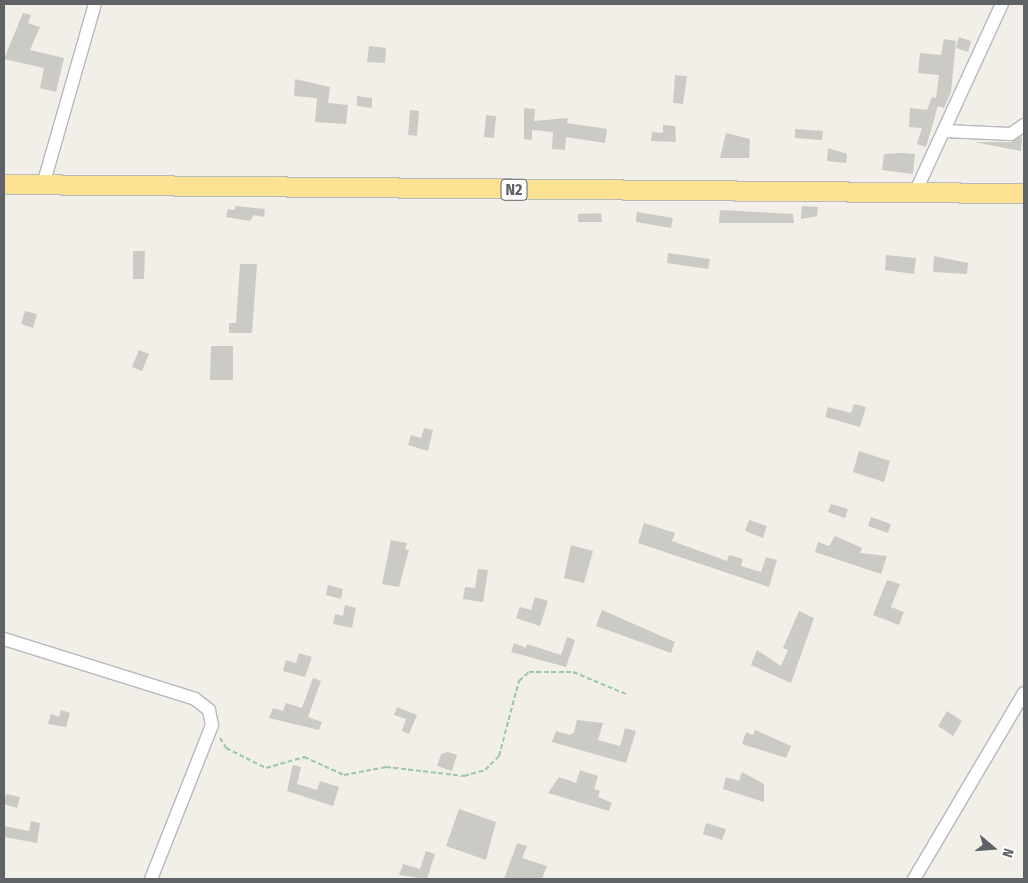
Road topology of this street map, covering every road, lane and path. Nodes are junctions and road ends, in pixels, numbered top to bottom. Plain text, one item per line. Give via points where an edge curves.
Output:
1 (95, 4) edge
2 (1002, 4) edge
3 (1024, 125) edge
4 (945, 131) junction
5 (4, 184) edge
6 (43, 185) junction
7 (1024, 192) edge
8 (914, 195) junction
9 (4, 639) edge
10 (1024, 693) edge
11 (626, 694) dead end
12 (212, 725) junction
13 (151, 879) edge
14 (914, 879) edge

1 - 6 street
2 - 4 street
3 - 4 street via 1011,134
4 - 8 street
5 - 6 highway, N2
6 - 8 highway, N2
7 - 8 highway, N2
9 - 12 street via 195,699 209,710
10 - 14 street
11 - 12 path via 573,672 529,672 519,681 499,756 485,770 464,776 386,767 344,775 304,757 266,768 226,748
12 - 13 street

